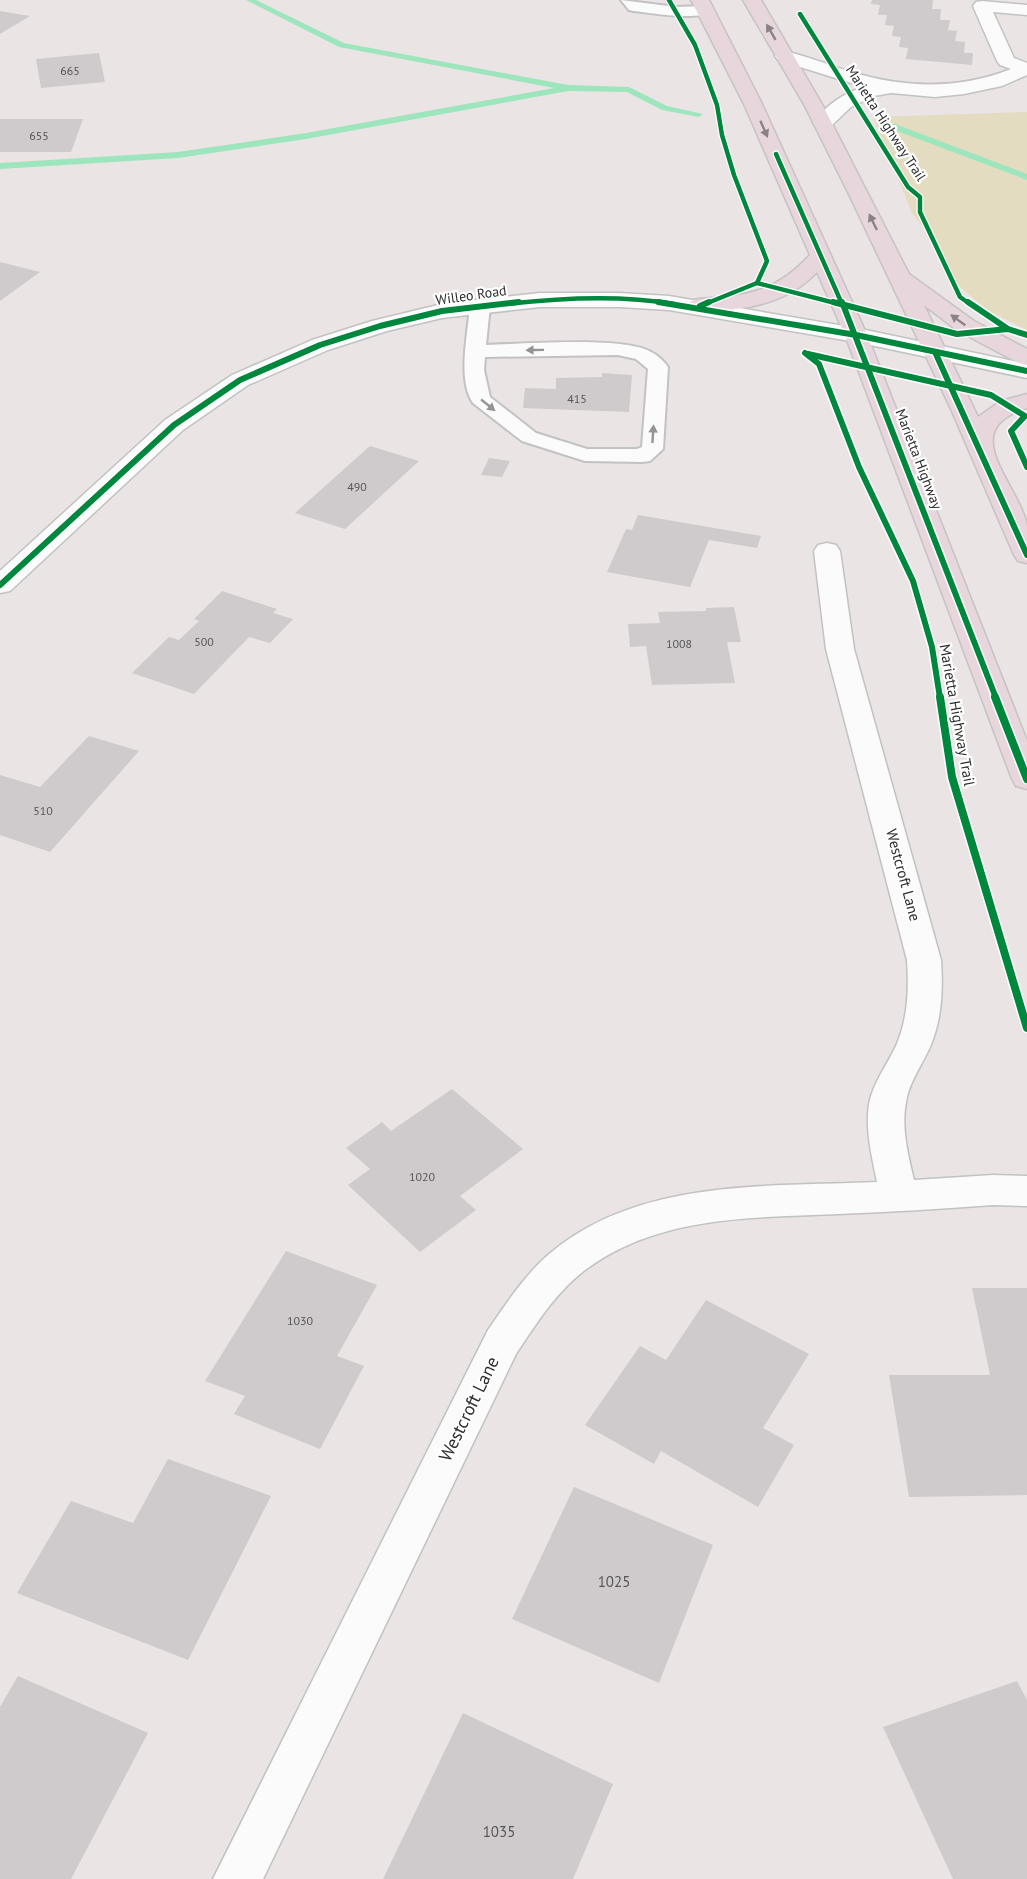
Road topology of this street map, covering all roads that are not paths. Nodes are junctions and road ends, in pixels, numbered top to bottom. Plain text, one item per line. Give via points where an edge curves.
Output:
1 (628, 0) edge
2 (752, 0) edge
3 (702, 5) edge
4 (1027, 10) edge
5 (784, 56) junction
6 (1027, 69) edge
7 (889, 88) junction
8 (823, 123) junction
9 (821, 255) junction
10 (898, 275) junction
11 (480, 306) junction
12 (699, 306) junction
13 (856, 335) junction
14 (475, 351) junction
15 (935, 352) junction
16 (1027, 358) edge
17 (1027, 371) edge
18 (1027, 401) edge
19 (979, 445) junction
20 (826, 551) dead end
21 (1027, 555) edge
22 (0, 585) edge
23 (1027, 779) edge
24 (1016, 1186) edge
25 (899, 1196) junction
26 (237, 1879) edge

1 - 3 lane via 634,7 676,11
5 -> 2 highway
3 -> 9 highway, Marietta Highway via 753,104
4 - 6 street via 982,6 1006,61
5 - 7 street
5 - 8 highway
6 - 7 street via 979,88
7 - 8 street via 866,91 845,101
10 -> 8 highway
9 - 12 highway via 806,274 783,291
9 - 13 highway, Marietta Highway
10 - 15 highway
16 -> 10 highway via 966,326
11 - 12 street, Willeo Road via 570,299
11 - 14 lane
11 - 22 street, Willeo Road via 380,326 320,345 240,380 174,425
12 - 13 street, Willeo Road
13 - 15 street, Willeo Road
13 - 23 highway, Marietta Highway
14 -> 14 lane via 480,399 529,437 585,455 642,456 652,449 658,367 643,355 618,349
15 - 17 street, Willeo Road
15 - 19 highway
18 - 19 highway via 992,416 980,431
19 - 21 highway
20 - 25 street, Westcroft Lane via 840,649 924,960 924,1018 887,1103 885,1129
24 - 25 street, Westcroft Lane
25 - 26 street, Westcroft Lane via 716,1204 667,1213 612,1235 570,1259 534,1295 502,1342

